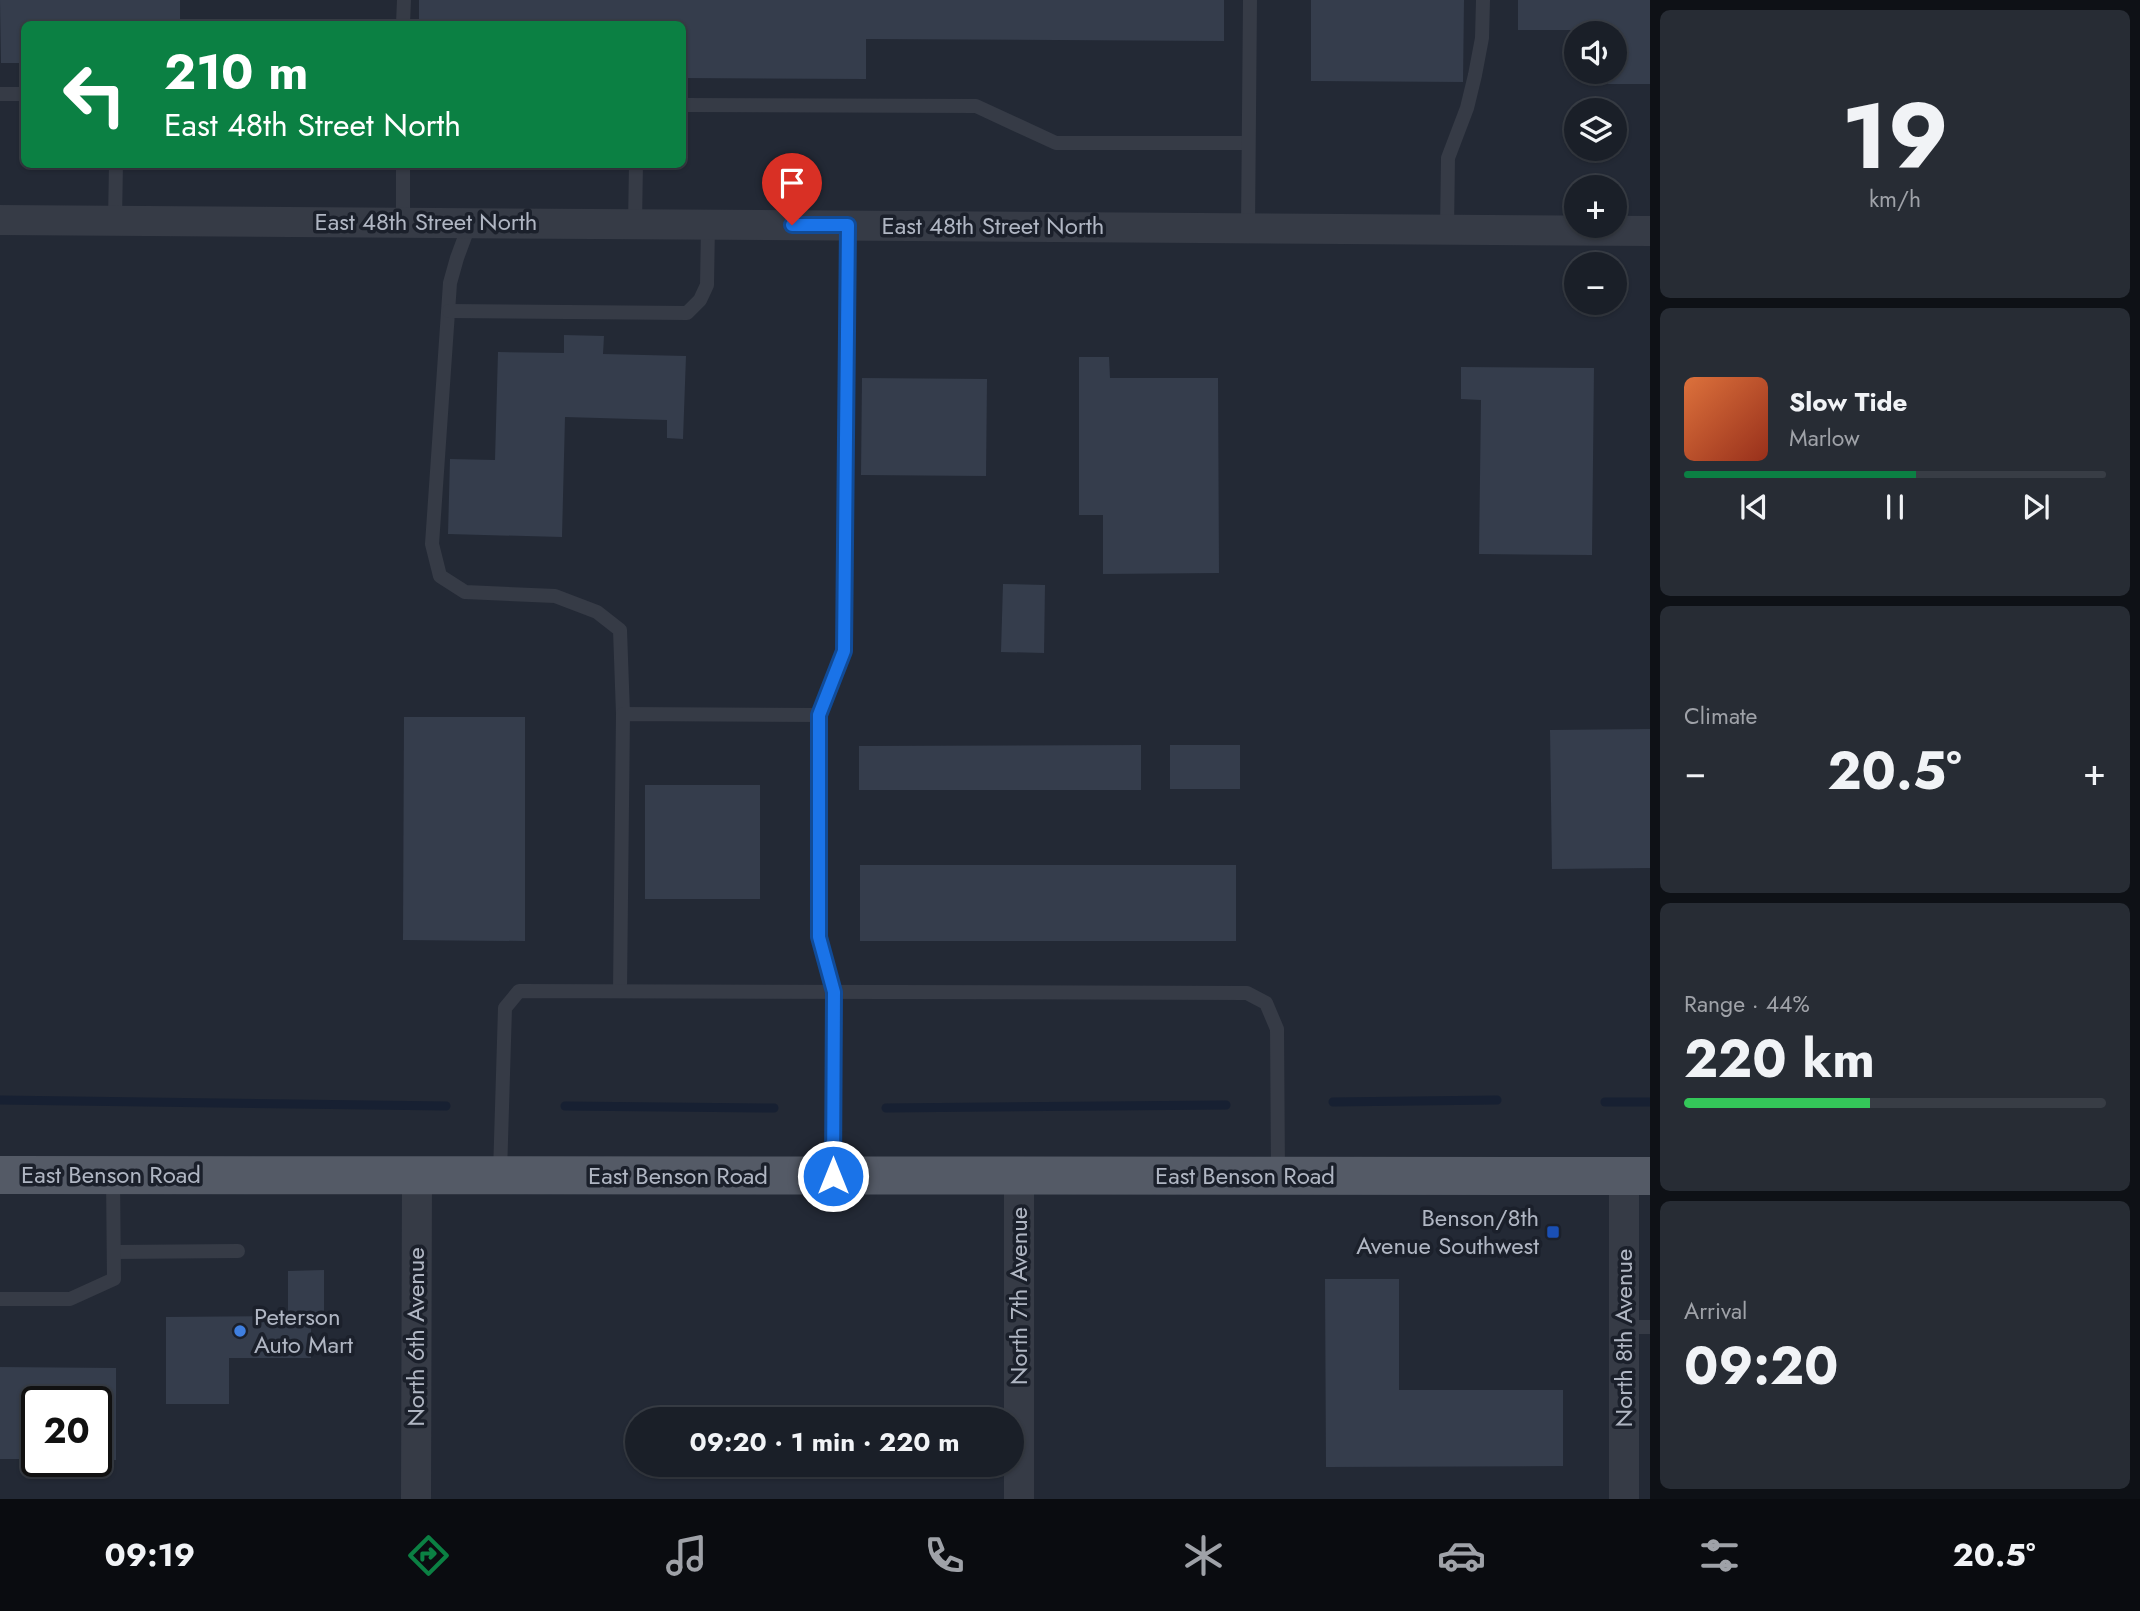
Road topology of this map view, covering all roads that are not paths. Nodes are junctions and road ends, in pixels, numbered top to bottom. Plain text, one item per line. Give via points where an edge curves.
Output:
1 (404, 0) edge
2 (1250, 0) edge
3 (1483, 0) edge
4 (403, 21) edge
5 (0, 94) edge
6 (21, 94) edge
7 (686, 104) edge
8 (1248, 144) junction
9 (116, 168) edge
10 (403, 168) edge
11 (636, 168) edge
12 (0, 220) edge
13 (115, 220) junction
14 (403, 222) junction
15 (470, 223) junction
16 (635, 224) junction
17 (708, 225) junction
18 (848, 225) junction
19 (1248, 228) junction
20 (1447, 230) junction
21 (1650, 231) edge
22 (449, 311) junction
23 (623, 714) junction
24 (819, 715) junction
25 (620, 991) junction
26 (834, 992) junction
27 (0, 1175) edge
28 (113, 1175) junction
29 (416, 1176) junction
30 (500, 1176) junction
31 (833, 1176) junction
32 (1019, 1176) junction
33 (1278, 1176) junction
34 (1637, 1176) edge
35 (238, 1251) dead end
36 (114, 1252) junction
37 (0, 1299) edge
38 (1637, 1327) edge
39 (416, 1499) edge
40 (1019, 1499) edge
41 (1624, 1499) edge

1 - 4 lane
2 - 8 lane
3 - 20 lane via 1475,75 1448,158
5 - 6 lane
7 - 8 lane via 976,106 1056,144
8 - 19 lane
9 - 13 lane
10 - 14 lane
11 - 16 lane
12 - 13 street, East 48th Street North
13 - 14 street, East 48th Street North
14 - 15 street, East 48th Street North
15 - 16 street, East 48th Street North
15 - 22 lane via 450,284
16 - 17 street, East 48th Street North
17 - 18 street, East 48th Street North
17 - 22 lane via 707,285 687,313
18 - 19 street, East 48th Street North
18 - 24 lane via 844,651
19 - 20 street, East 48th Street North
20 - 21 street, East 48th Street North
22 - 23 lane via 432,544 440,576 465,592 555,596 597,612 620,630
23 - 24 lane
23 - 25 lane
24 - 26 lane via 819,937
25 - 26 lane
25 - 30 lane via 519,991 505,1008
26 - 31 lane
26 - 33 lane via 1247,993 1266,1003 1277,1029
27 - 28 main road, East Benson Road
28 - 29 main road, East Benson Road
28 - 36 lane
29 - 30 main road, East Benson Road
29 - 39 street, North 6th Avenue
30 - 31 main road, East Benson Road
31 - 32 main road, East Benson Road
32 - 33 main road, East Benson Road
32 - 40 street, North 7th Avenue
33 - 34 main road, East Benson Road
34 - 38 street, North 8th Avenue
35 - 36 lane
36 - 37 lane via 114,1279 71,1299
38 - 41 street, North 8th Avenue

